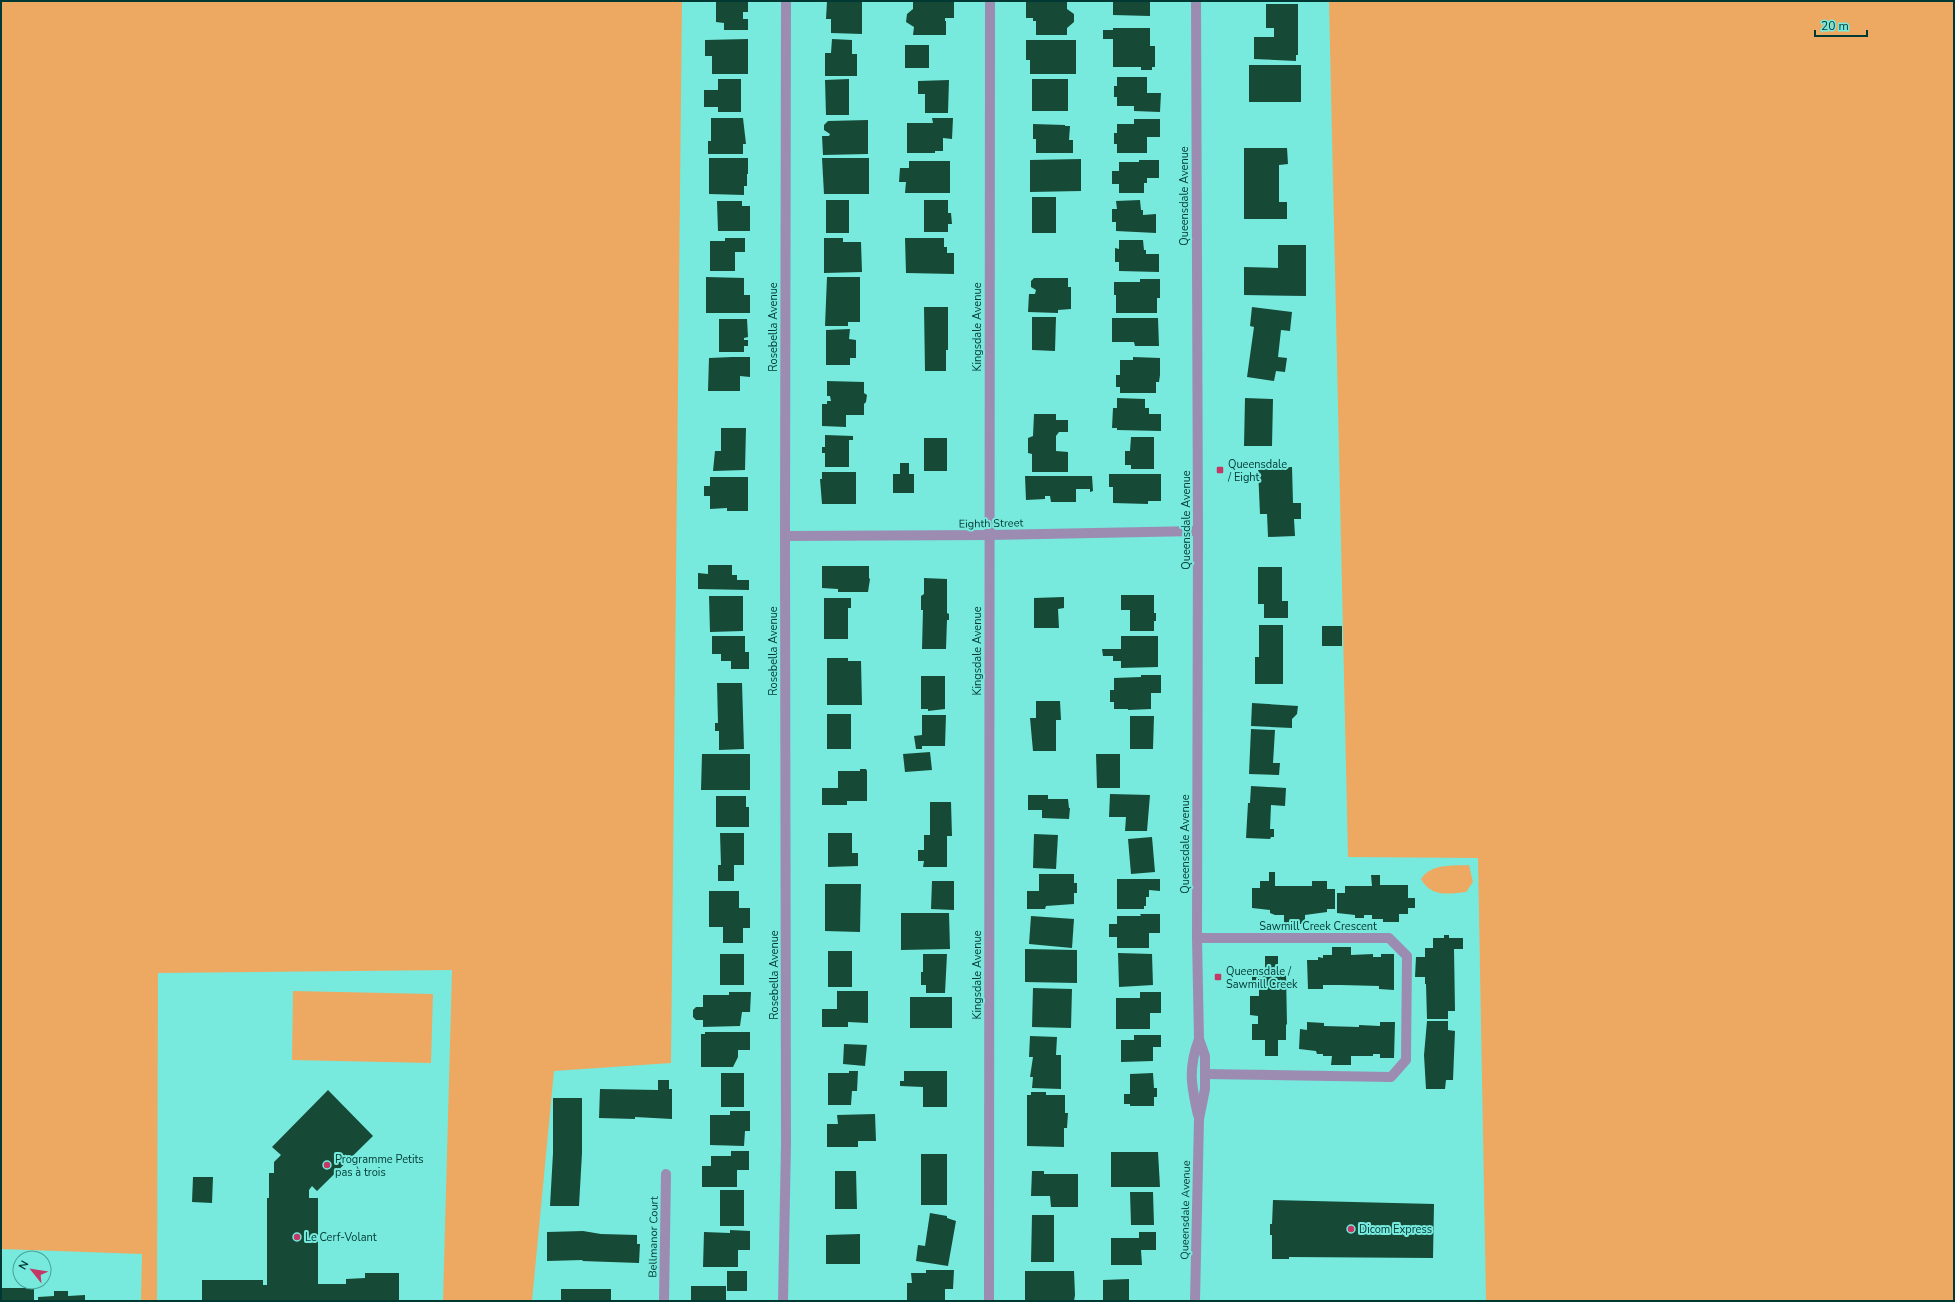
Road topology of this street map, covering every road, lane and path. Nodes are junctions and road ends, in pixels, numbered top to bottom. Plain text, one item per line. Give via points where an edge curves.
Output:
1 (786, 1) edge
2 (990, 1) edge
3 (1196, 1) edge
4 (1198, 531) junction
5 (989, 535) junction
6 (785, 536) junction
7 (1197, 938) junction
8 (1199, 1039) junction
9 (1205, 1074) junction
10 (1199, 1119) junction
11 (666, 1174) dead end
12 (664, 1301) edge
13 (783, 1301) edge
14 (989, 1301) edge
15 (1196, 1301) edge

1 - 6 street, Rosebella Avenue
2 - 5 street, Kingsdale Avenue
3 - 4 street, Queensdale Avenue
4 - 5 street, Eighth Street
4 - 7 street, Queensdale Avenue
5 - 6 street, Eighth Street
5 - 14 street, Kingsdale Avenue
6 - 13 street, Rosebella Avenue via 786,1144
7 - 8 street, Queensdale Avenue
7 - 9 street, Sawmill Creek Crescent via 1389,938 1408,956 1406,1060 1391,1077
8 - 9 street, Queensdale Avenue via 1205,1056
8 - 10 street, Queensdale Avenue via 1192,1056 1192,1088
9 - 10 street, Queensdale Avenue
10 - 15 street, Queensdale Avenue
11 - 12 street, Bellmanor Court

